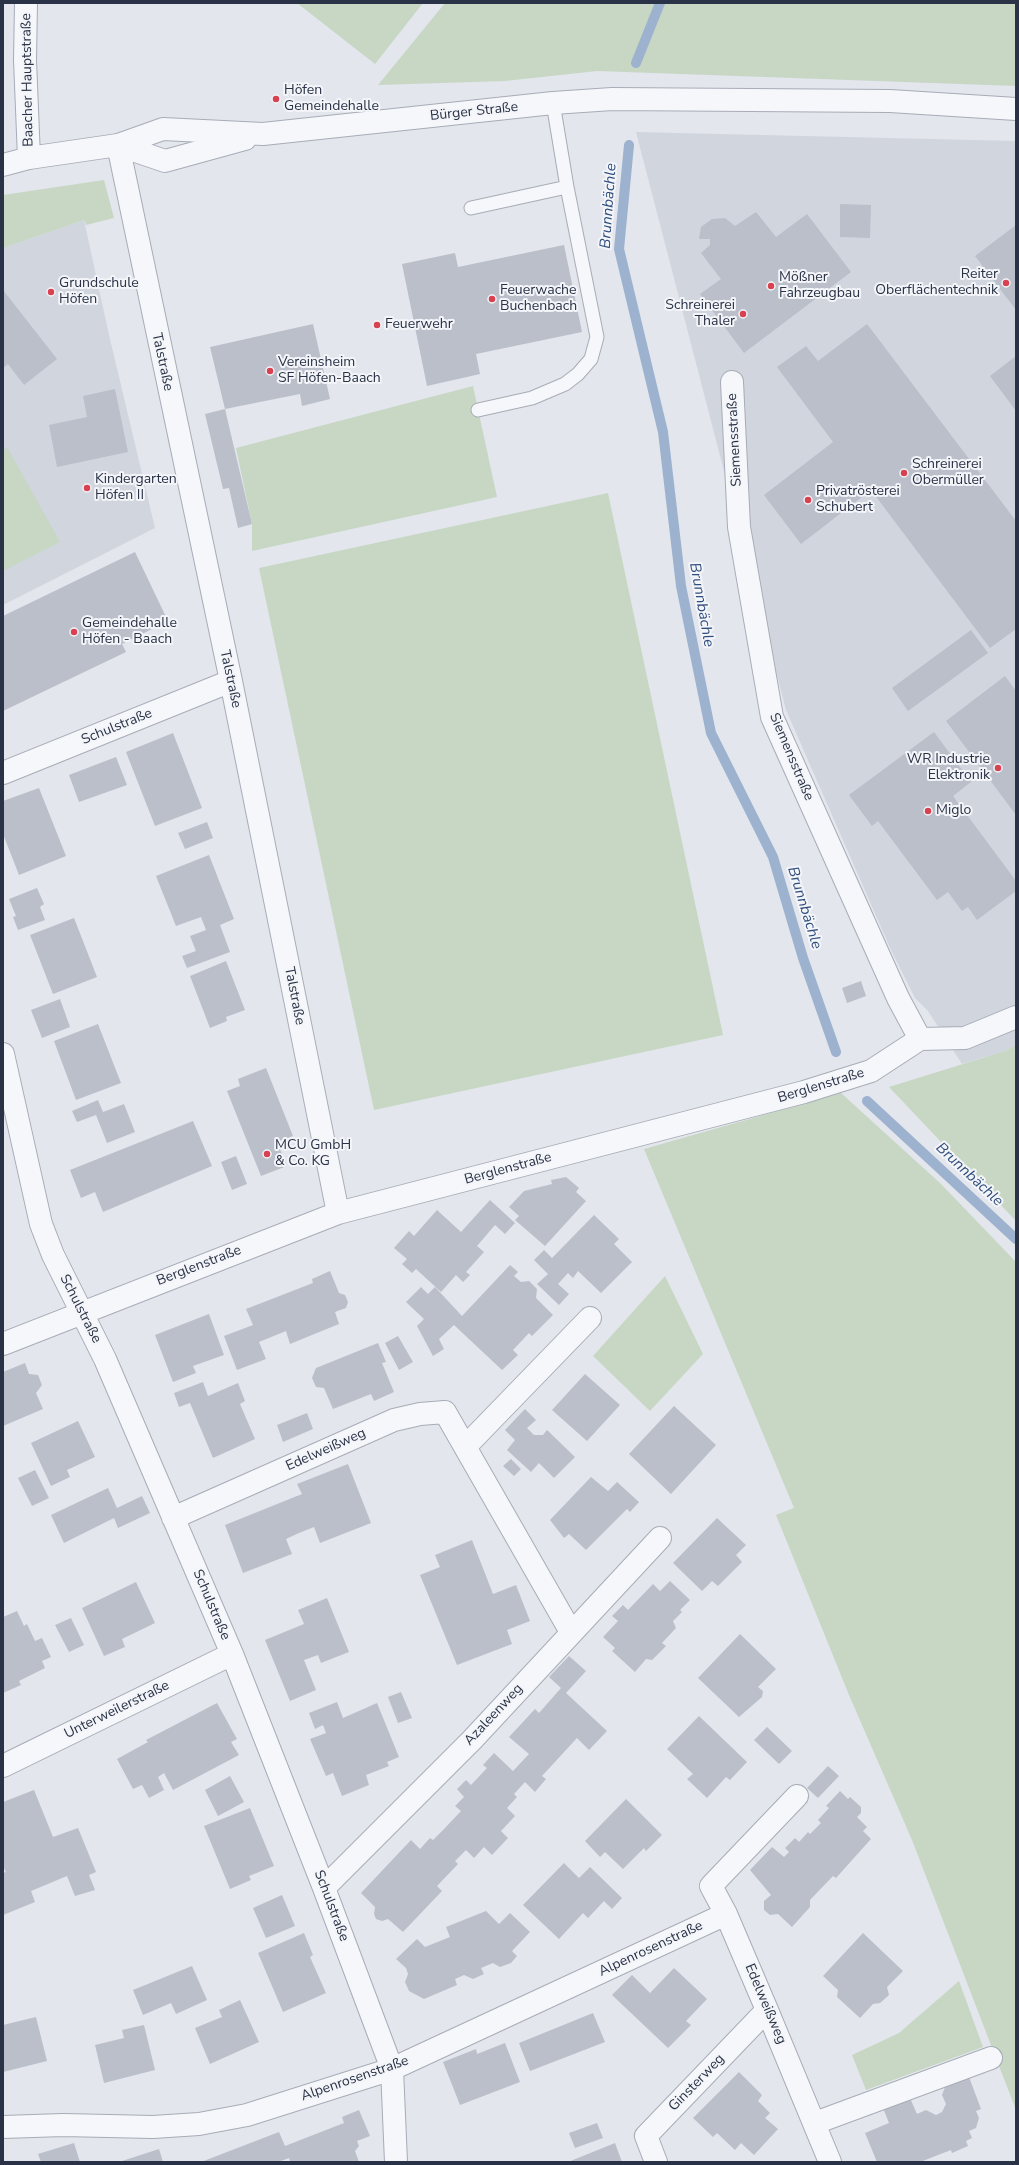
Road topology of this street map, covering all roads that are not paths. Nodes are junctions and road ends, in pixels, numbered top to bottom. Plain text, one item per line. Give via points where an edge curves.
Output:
1 (26, 3) edge
2 (553, 103) junction
3 (1016, 109) edge
4 (263, 134) junction
5 (118, 145) junction
6 (29, 158) junction
7 (3, 165) edge
8 (567, 186) junction
9 (471, 208) dead end
10 (732, 382) dead end
11 (478, 410) dead end
12 (231, 681) junction
13 (3, 773) edge
14 (1016, 1017) edge
15 (920, 1039) junction
16 (3, 1054) edge
17 (338, 1213) junction
18 (80, 1312) junction
19 (590, 1318) dead end
20 (3, 1344) edge
21 (465, 1447) junction
22 (173, 1518) junction
23 (660, 1538) dead end
24 (571, 1632) junction
25 (232, 1654) junction
26 (3, 1766) edge
27 (797, 1796) dead end
28 (324, 1888) junction
29 (726, 1914) junction
30 (768, 2010) junction
31 (991, 2058) dead end
32 (392, 2069) junction
33 (815, 2123) junction
34 (3, 2126) edge
35 (396, 2162) edge
36 (656, 2162) edge
37 (830, 2162) edge

1 - 6 street, Baacher Hauptstraße via 25,60
2 - 3 street, Bürger Straße via 686,98 890,101
2 - 4 street, Bürger Straße
2 - 8 lane
4 - 5 street, Bürger Straße via 163,129
4 - 5 street, Bürger Straße via 165,161
5 - 6 street, Bürger Straße
5 - 12 street, Talstraße
6 - 7 street, Bürger Straße
8 - 9 lane
8 - 11 lane via 597,337 591,359 565,384 532,398
10 - 15 street, Siemensstraße via 739,527 772,717 898,998
12 - 13 street, Schulstraße
12 - 17 street, Talstraße
14 - 15 street via 965,1038
15 - 17 street, Berglenstraße via 871,1071 804,1092
16 - 18 street, Schulstraße via 41,1224
17 - 18 street, Berglenstraße
18 - 20 street, Berglenstraße
18 - 22 street, Schulstraße via 105,1359
19 - 21 street
21 - 22 street, Edelweißweg via 445,1412 400,1418
21 - 24 street, Edelweißweg
22 - 25 street, Schulstraße
23 - 24 street, Azaleenweg
24 - 28 street, Azaleenweg via 472,1740
25 - 26 street, Unterweilerstraße
25 - 28 street, Schulstraße
27 - 29 street, Edelweißweg via 711,1886
28 - 32 street, Schulstraße
29 - 30 street, Edelweißweg
29 - 32 street, Alpenrosenstraße
30 - 33 street, Edelweißweg
30 - 36 street, Ginsterweg via 646,2136
31 - 33 street
32 - 34 street, Alpenrosenstraße via 247,2115 199,2124 153,2127
32 - 35 street, Schulstraße
33 - 37 street, Edelweißweg

